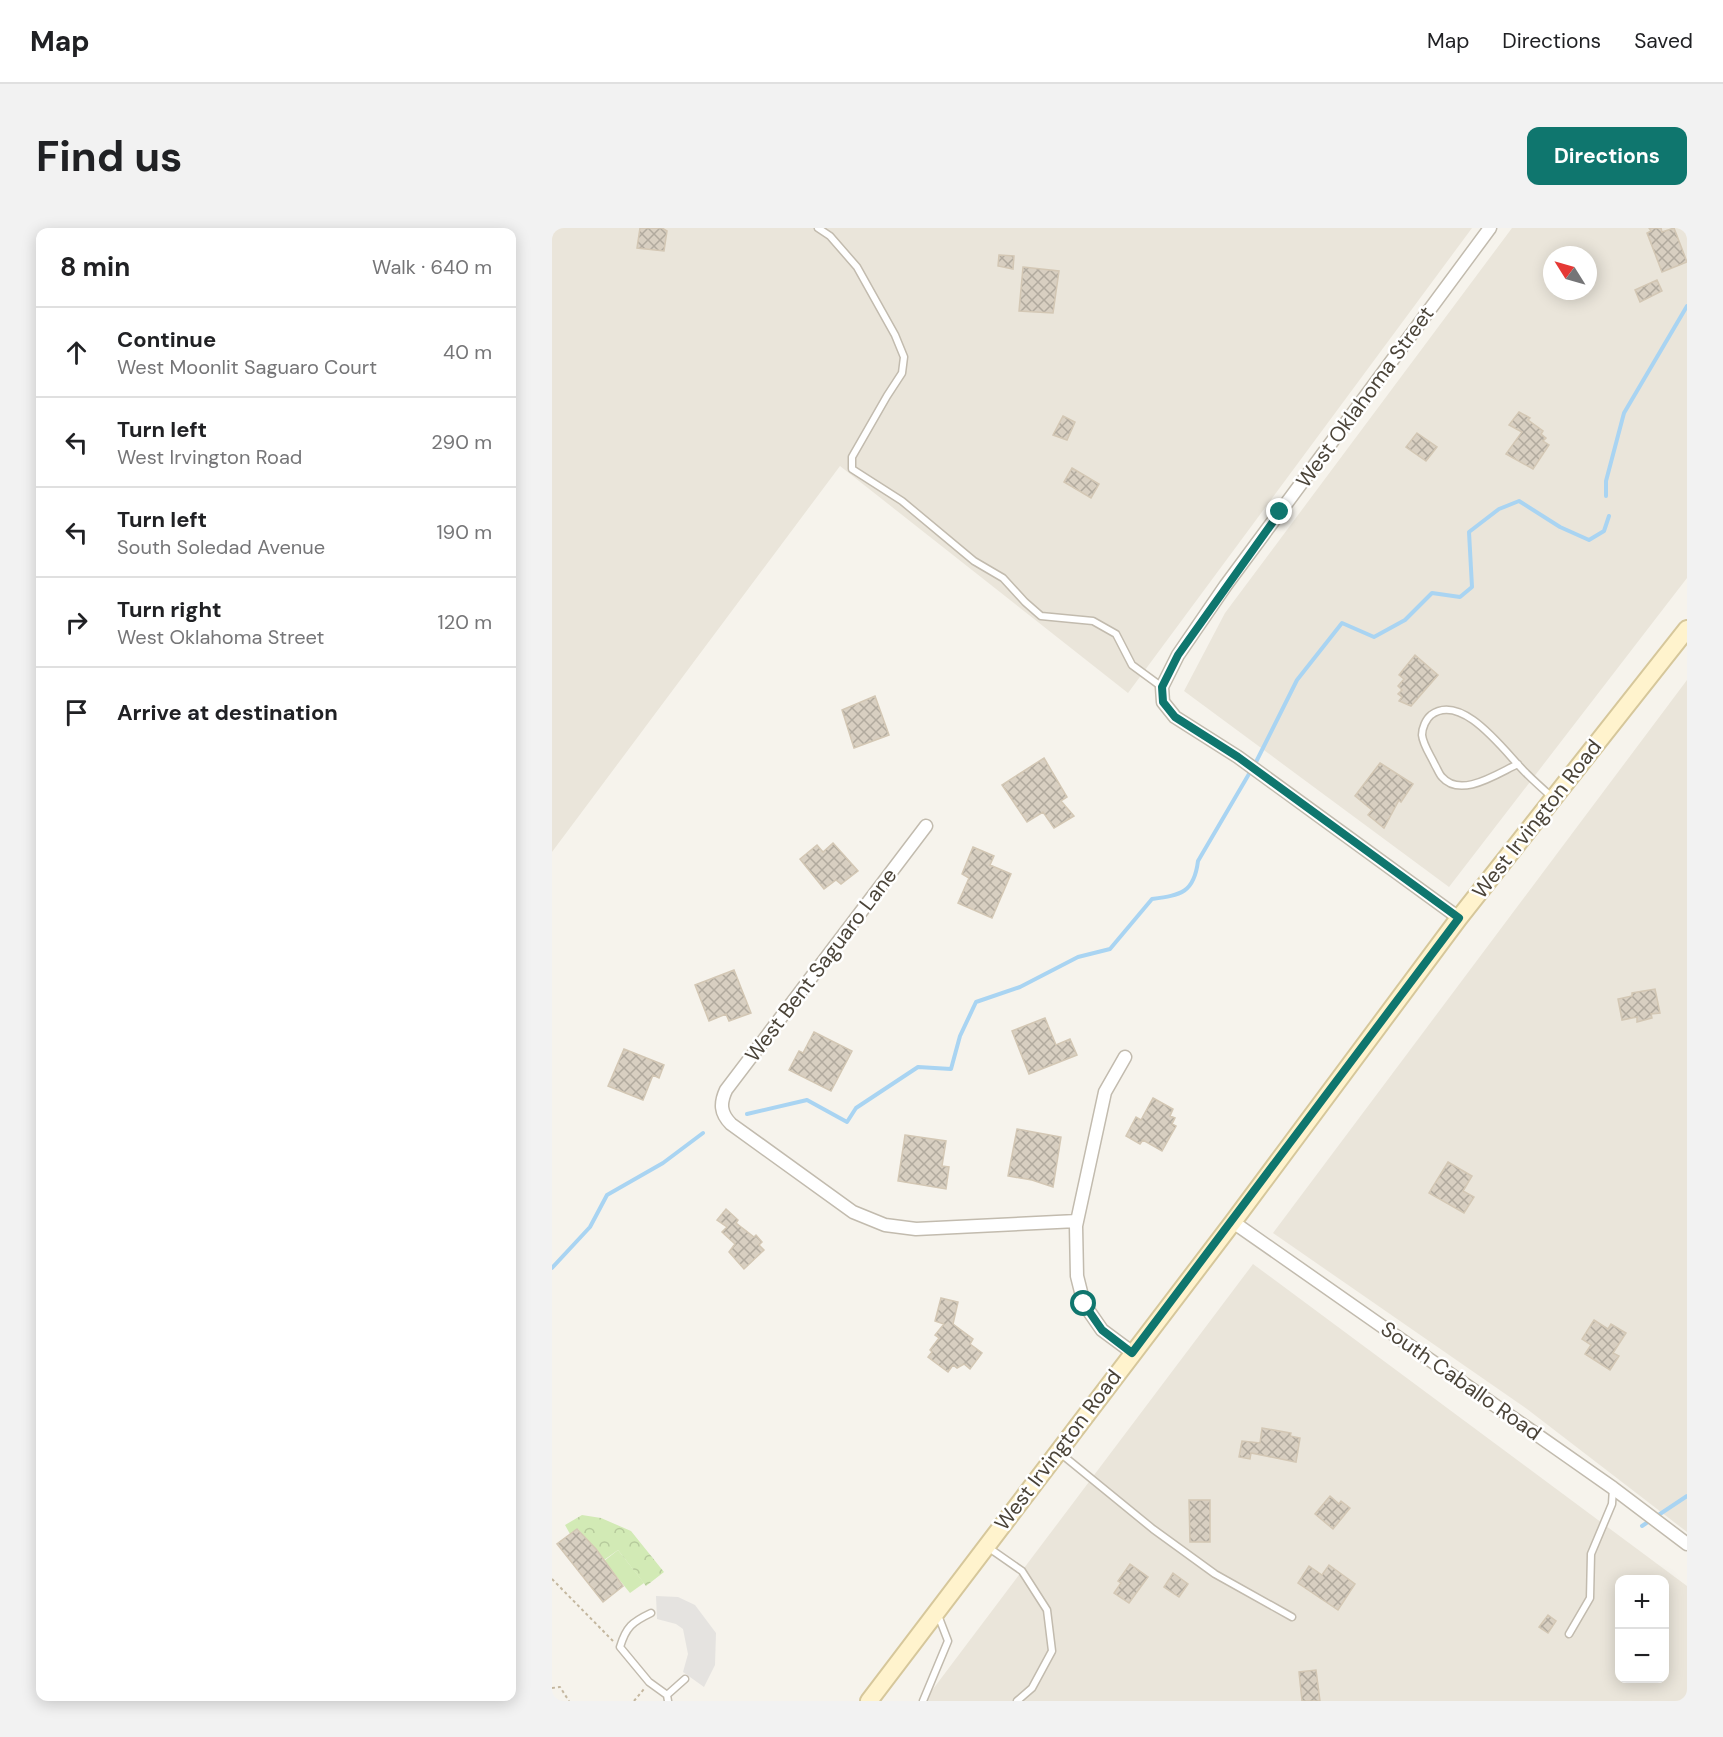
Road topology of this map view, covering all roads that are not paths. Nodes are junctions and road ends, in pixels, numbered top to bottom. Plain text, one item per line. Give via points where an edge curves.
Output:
1 (818, 228) edge
2 (1490, 228) edge
3 (1687, 629) edge
4 (1162, 687) junction
5 (1518, 764) junction
6 (1554, 798) junction
7 (926, 826) dead end
8 (1459, 918) junction
9 (1125, 1058) dead end
10 (1077, 1221) junction
11 (1233, 1222) junction
12 (1132, 1353) junction
13 (1057, 1451) junction
14 (1613, 1488) junction
15 (1687, 1544) edge
16 (986, 1546) junction
17 (937, 1611) junction
18 (651, 1613) dead end
19 (1292, 1617) dead end
20 (1569, 1634) dead end
21 (685, 1679) dead end
22 (668, 1698) edge
23 (869, 1701) edge
24 (923, 1701) edge
25 (1017, 1701) edge

1 - 4 lane via 857,267 904,357 902,373 852,457 852,469 902,501 974,561 1003,578 1041,616 1093,621 1116,634 1132,665
2 - 4 street, West Oklahoma Street via 1226,585 1178,655
3 - 6 main road, West Irvington Road
4 - 8 street via 1163,702 1175,717 1238,757
5 - 5 lane via 1487,730 1460,713 1437,711 1424,725 1425,744 1442,777 1450,783 1470,785
5 - 6 lane
6 - 8 main road, West Irvington Road
7 - 10 street, West Bent Saguaro Lane via 726,1090 721,1106 725,1119 853,1212 885,1225 916,1229
8 - 11 main road, West Irvington Road
9 - 10 street via 1105,1092
10 - 12 street via 1077,1276 1084,1304 1102,1330
11 - 12 main road, West Irvington Road
11 - 14 street, South Caballo Road
12 - 13 main road, West Irvington Road
13 - 16 main road, West Irvington Road
13 - 19 lane via 1215,1574
14 - 15 street, South Caballo Road
14 - 20 lane via 1612,1504 1592,1554 1590,1598
16 - 17 main road, West Irvington Road
16 - 25 lane via 1022,1571 1047,1610 1052,1651 1032,1688
17 - 23 main road, West Irvington Road
17 - 24 lane via 948,1641
18 - 22 lane via 635,1620 624,1633 620,1647
21 - 22 lane

